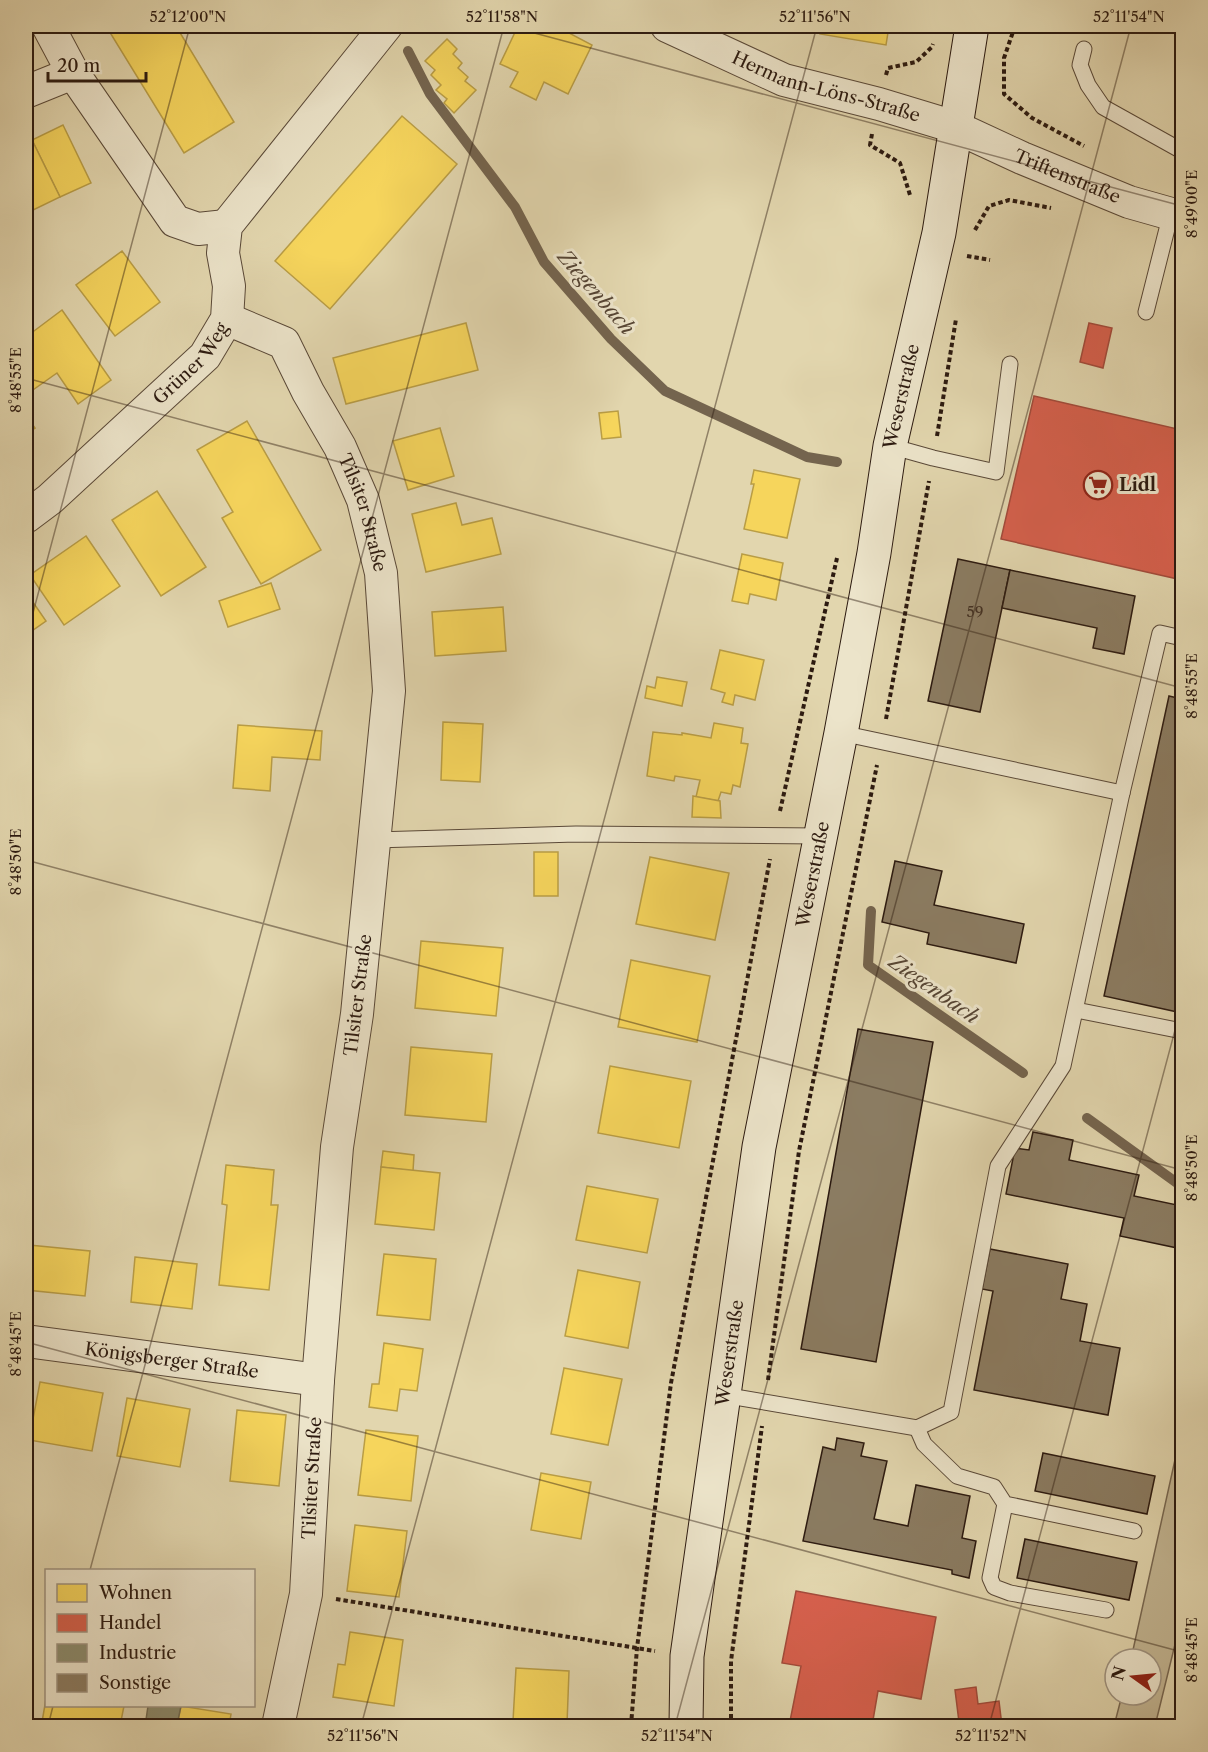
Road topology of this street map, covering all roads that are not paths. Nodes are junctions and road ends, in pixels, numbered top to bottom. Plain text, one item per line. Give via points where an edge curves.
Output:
1 (48, 26) edge
2 (386, 26) edge
3 (667, 26) edge
4 (972, 26) edge
5 (1084, 49) dead end
6 (73, 73) junction
7 (26, 92) edge
8 (955, 127) junction
9 (1182, 151) edge
10 (1177, 215) edge
11 (226, 226) junction
12 (1146, 312) dead end
13 (226, 318) junction
14 (1011, 364) dead end
15 (890, 446) junction
16 (26, 517) edge
17 (1182, 638) edge
18 (840, 733) junction
19 (1122, 793) junction
20 (820, 836) junction
21 (375, 840) junction
22 (1076, 1010) junction
23 (1182, 1031) edge
24 (26, 1341) edge
25 (318, 1380) junction
26 (723, 1395) junction
27 (917, 1428) junction
28 (1005, 1504) junction
29 (1134, 1531) dead end
30 (1106, 1610) dead end
31 (278, 1726) edge
32 (686, 1726) edge

1 - 6 street
2 - 11 street
3 - 8 street, Hermann-Löns-Straße via 784,80
4 - 8 street, Weserstraße
5 - 9 lane via 1080,65 1103,107
6 - 7 street
6 - 11 street via 175,220 198,229
8 - 10 street, Triftenstraße via 1129,202
8 - 15 street, Weserstraße via 939,233
10 - 12 lane
11 - 13 street, Grüner Weg
13 - 16 street, Grüner Weg via 205,356
13 - 21 street, Tilsiter Straße via 284,343 340,447 363,500 381,573 389,691
14 - 15 lane via 996,472
15 - 18 street, Weserstraße
17 - 19 lane via 1160,633
18 - 19 lane
18 - 20 street, Weserstraße
19 - 22 lane
20 - 21 lane via 576,834
20 - 26 street, Weserstraße via 759,1148
21 - 25 street, Tilsiter Straße via 357,1014 336,1147
22 - 23 lane
22 - 27 lane via 1064,1066 998,1166 951,1412
24 - 25 street, Königsberger Straße
25 - 31 street, Tilsiter Straße via 306,1594
26 - 27 lane
26 - 32 street, Weserstraße via 687,1656
27 - 28 lane via 924,1444 957,1476 994,1487
28 - 29 lane
28 - 30 lane via 990,1578 994,1587

